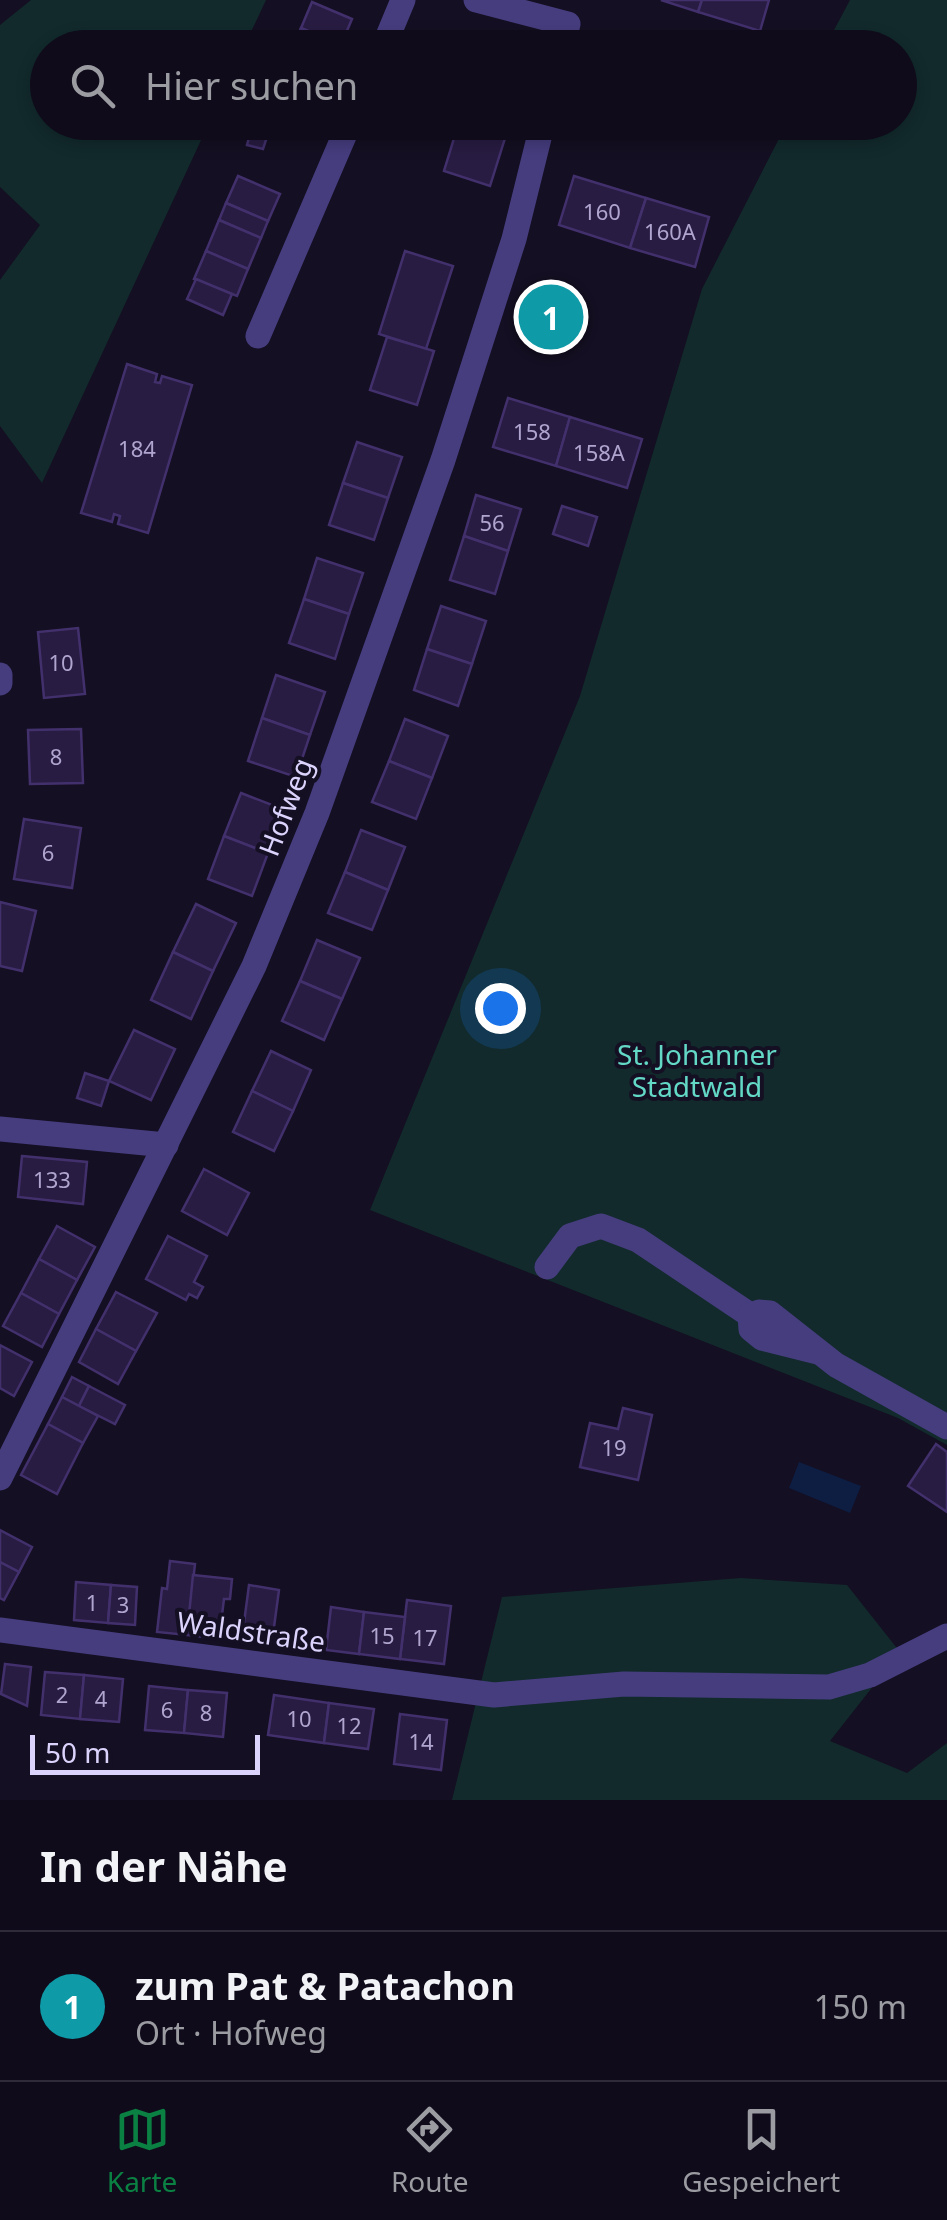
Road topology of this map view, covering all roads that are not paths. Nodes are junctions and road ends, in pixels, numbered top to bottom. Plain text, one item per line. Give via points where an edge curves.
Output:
1 (403, 0) edge
2 (476, 0) edge
3 (390, 30) edge
4 (566, 30) edge
5 (342, 140) edge
6 (539, 140) edge
7 (258, 336) dead end
8 (0, 675) edge
9 (0, 683) edge
10 (0, 1129) edge
11 (166, 1145) junction
12 (547, 1267) dead end
13 (947, 1426) edge
14 (0, 1478) edge
15 (0, 1630) edge
16 (947, 1636) edge

1 - 3 street
2 - 4 street via 568,24
5 - 7 street
6 - 11 street, Hofweg via 449,441 318,813 254,966
8 - 9 street
10 - 11 street
11 - 14 street, Hofweg
12 - 13 street via 570,1236 601,1226 638,1240 750,1316 770,1313 836,1365
15 - 16 street, Waldstraße via 494,1694 624,1684 829,1687 870,1676

